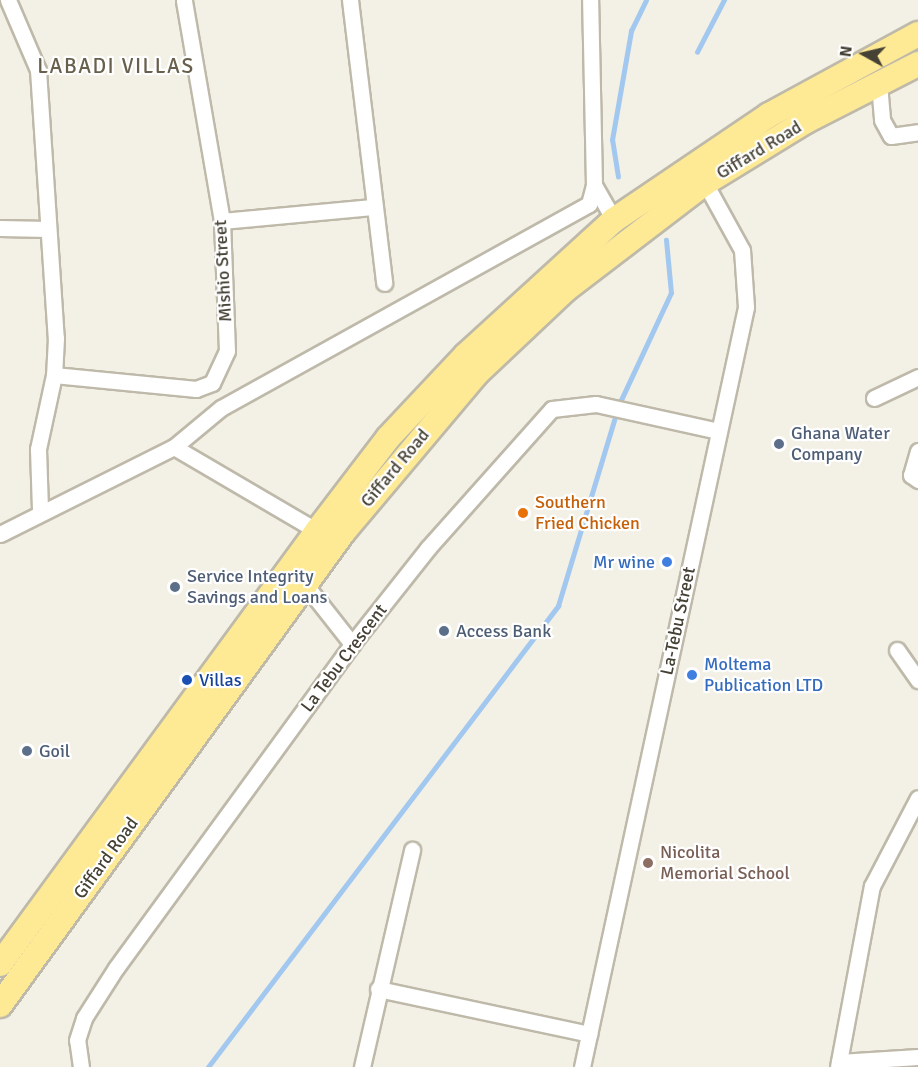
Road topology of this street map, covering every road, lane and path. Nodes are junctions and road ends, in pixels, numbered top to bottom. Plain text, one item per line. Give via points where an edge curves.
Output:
1 (8, 0) edge
2 (184, 0) edge
3 (350, 0) edge
4 (590, 0) edge
5 (918, 34) edge
6 (918, 64) edge
7 (879, 84) junction
8 (918, 132) edge
9 (705, 183) junction
10 (594, 185) junction
11 (372, 207) junction
12 (614, 220) junction
13 (222, 221) junction
14 (0, 228) edge
15 (48, 229) junction
16 (384, 283) dead end
17 (54, 375) junction
18 (918, 377) edge
19 (874, 398) dead end
20 (719, 431) junction
21 (174, 447) junction
22 (918, 451) edge
23 (918, 480) edge
24 (40, 510) junction
25 (317, 531) junction
26 (0, 534) edge
27 (304, 584) junction
28 (352, 644) junction
29 (897, 650) dead end
30 (918, 680) edge
31 (918, 798) edge
32 (412, 850) dead end
33 (0, 964) edge
34 (378, 989) junction
35 (0, 1005) edge
36 (589, 1034) junction
37 (918, 1057) edge
38 (839, 1065) edge
39 (81, 1067) edge
40 (362, 1067) edge
41 (582, 1067) edge

1 - 15 street via 38,70
2 - 13 street, Mishio Street
3 - 11 street
4 - 10 street
5 - 12 main road, Giffard Road via 769,115
6 - 7 main road, Giffard Road
7 - 8 street via 882,120 891,136
7 - 9 main road, Giffard Road
9 - 20 street, La-Tebu Street via 735,230 746,265 746,307
9 - 27 main road, Giffard Road via 565,290 476,374 399,461
10 - 12 street
10 - 21 street via 589,204 221,408
11 - 13 street
11 - 16 street
12 - 25 main road, Giffard Road via 466,355 388,438
13 - 17 street, Mishio Street via 227,351 212,383 196,389
14 - 15 street
15 - 17 street
17 - 24 street via 38,449
18 - 19 street
20 - 28 street, La Tebu Crescent via 596,404 552,409 428,548
20 - 36 street, La-Tebu Street
21 - 24 street via 141,467
21 - 25 street
22 - 23 street via 911,475
24 - 26 street
25 - 33 main road, Giffard Road
27 - 28 street
27 - 35 main road, Giffard Road
28 - 39 street, La Tebu Crescent via 84,1018 77,1040
29 - 30 street
31 - 38 street via 872,886
32 - 34 street
34 - 36 street
34 - 40 street
36 - 41 street, La-Tebu Street
37 - 38 street

